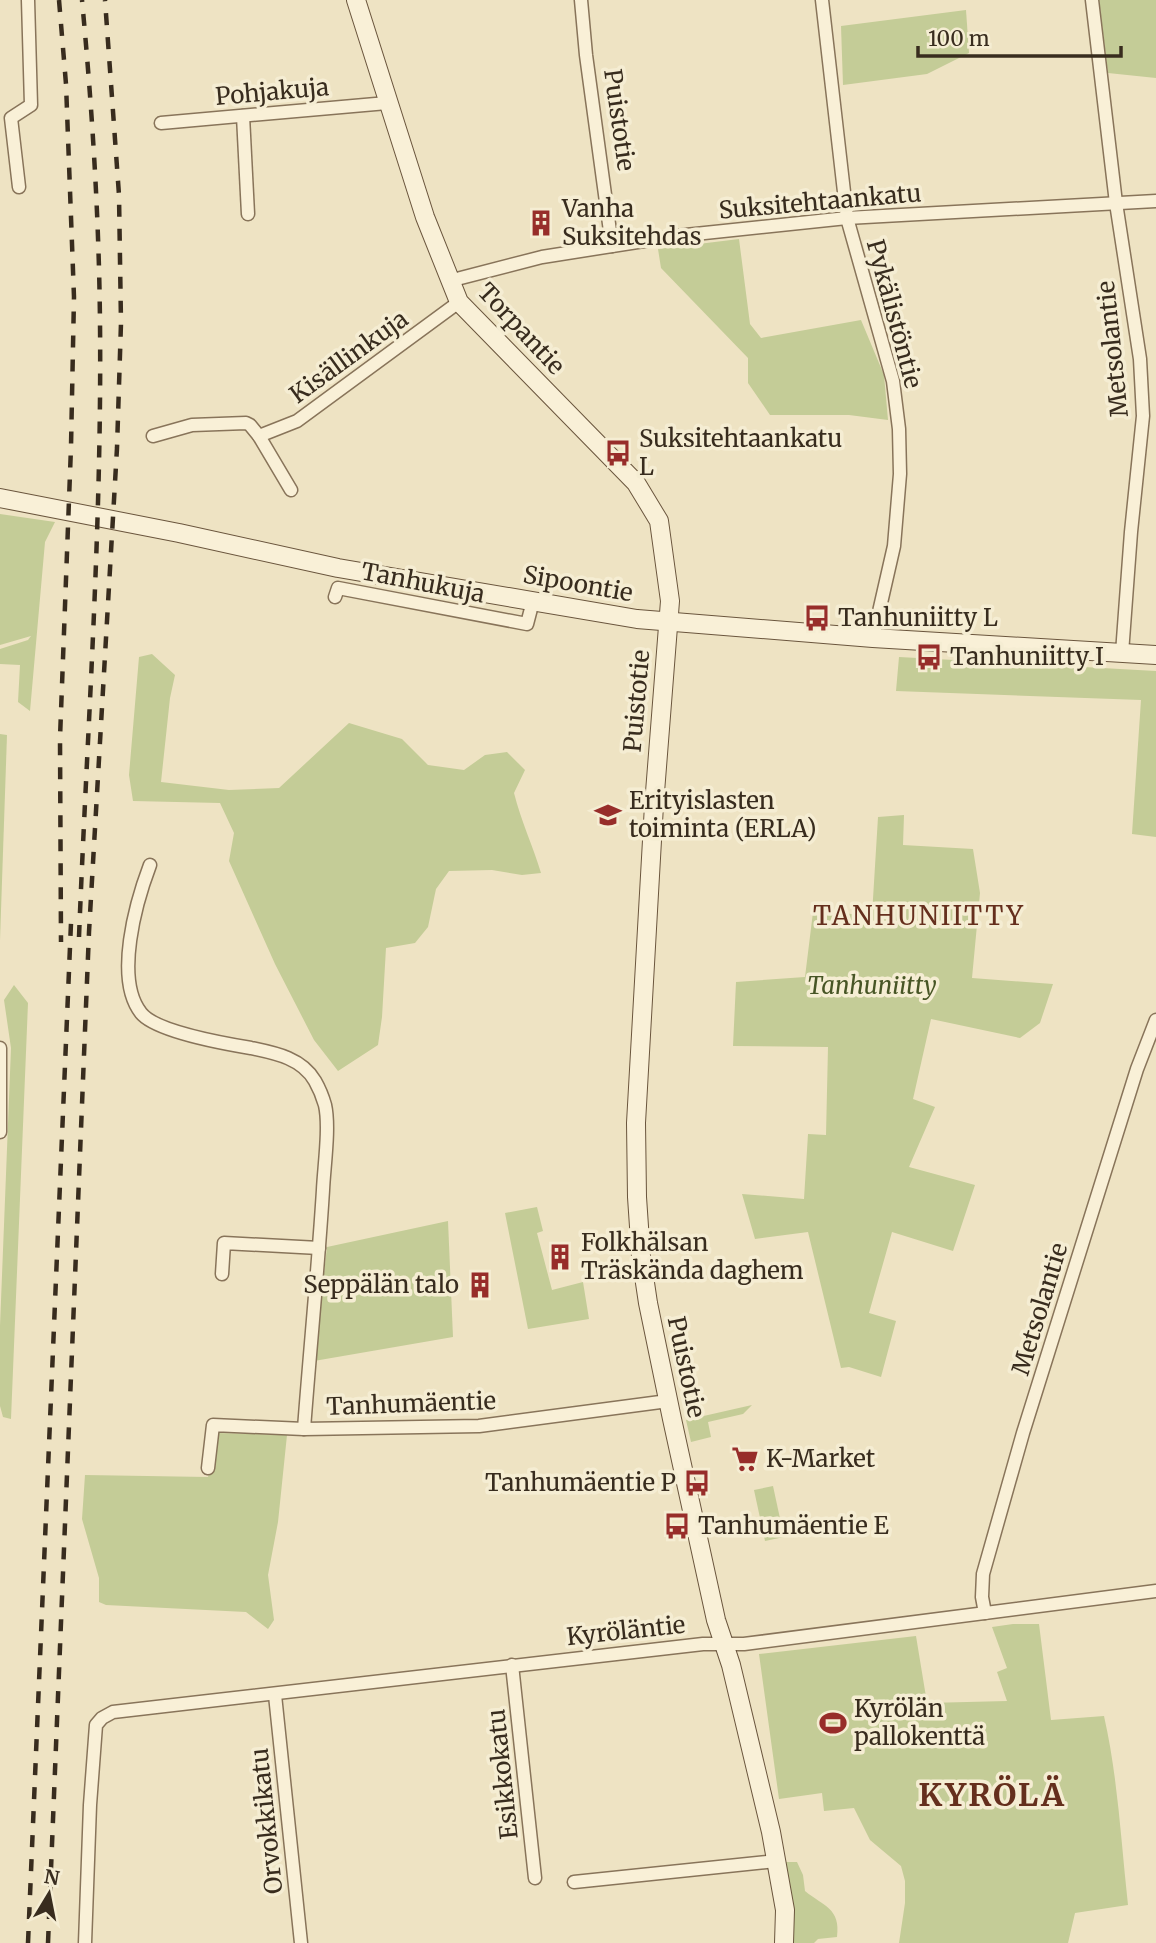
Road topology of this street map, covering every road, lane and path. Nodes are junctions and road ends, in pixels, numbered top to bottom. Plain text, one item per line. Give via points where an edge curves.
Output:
1 (28, 0) edge
2 (356, 0) edge
3 (581, 0) edge
4 (822, 0) edge
5 (1093, 0) edge
6 (387, 103) junction
7 (243, 116) junction
8 (6, 118) edge
9 (161, 123) dead end
10 (19, 187) dead end
11 (1156, 201) edge
12 (1116, 203) junction
13 (248, 214) dead end
14 (847, 218) junction
15 (612, 246) junction
16 (449, 281) junction
17 (459, 302) junction
18 (153, 436) dead end
19 (259, 436) junction
20 (291, 490) dead end
21 (0, 498) edge
22 (335, 597) dead end
23 (533, 601) junction
24 (668, 623) junction
25 (873, 638) junction
26 (1122, 653) junction
27 (1156, 655) edge
28 (150, 865) dead end
29 (1156, 1020) edge
30 (0, 1048) edge
31 (0, 1132) edge
32 (319, 1248) junction
33 (222, 1274) dead end
34 (668, 1401) junction
35 (304, 1429) junction
36 (208, 1468) dead end
37 (1156, 1591) edge
38 (985, 1613) junction
39 (723, 1644) junction
40 (512, 1665) junction
41 (275, 1695) junction
42 (776, 1861) junction
43 (535, 1878) dead end
44 (574, 1882) dead end
45 (85, 1943) edge
46 (301, 1943) edge
47 (784, 1943) edge

1 - 8 street via 31,105
2 - 6 street, Torpantie
3 - 15 street, Puistotie
4 - 14 street, Pykälistöntie
5 - 12 street, Metsolantie
6 - 7 street, Pohjakuja
6 - 16 street, Torpantie
7 - 9 street, Pohjakuja
7 - 13 street
8 - 10 street
11 - 12 street, Suksitehtaankatu
12 - 14 street, Suksitehtaankatu
12 - 26 street, Metsolantie via 1140,359 1143,416
14 - 15 street, Suksitehtaankatu
14 - 25 street, Pykälistöntie via 893,381 900,429 894,546
15 - 16 street, Suksitehtaankatu via 542,257
16 - 17 street, Torpantie
17 - 19 street, Kisällinkuja via 297,421
17 - 24 street, Torpantie via 636,482 659,521 670,601
18 - 19 street via 192,425 246,423
19 - 20 street
21 - 23 street, Sipoontie via 338,568
22 - 23 street, Tanhukuja via 338,588 527,624
23 - 24 street, Sipoontie
24 - 25 street, Sipoontie
24 - 34 street, Puistotie via 636,1123 641,1256
25 - 26 street, Sipoontie
26 - 27 street, Sipoontie
28 - 32 street, Tanhumäentie via 132,934 128,987 142,1015 169,1029 279,1054 304,1067 314,1080 325,1107
29 - 38 street, Metsolantie via 1111,1147 1023,1433 983,1574
30 - 31 street
32 - 33 street via 224,1243
32 - 35 street, Tanhumäentie
34 - 35 street, Tanhumäentie via 479,1426
34 - 39 street, Puistotie
35 - 36 street via 213,1425
37 - 38 street, Kyröläntie
38 - 39 street, Kyröläntie
39 - 40 street, Kyröläntie
39 - 42 street, Puistotie
40 - 41 street, Kyröläntie
40 - 43 street, Esikkokatu
41 - 45 street, Kyröläntie via 113,1712 96,1725
41 - 46 street, Orvokkikatu
42 - 44 street
42 - 47 street, Puistotie via 785,1910

